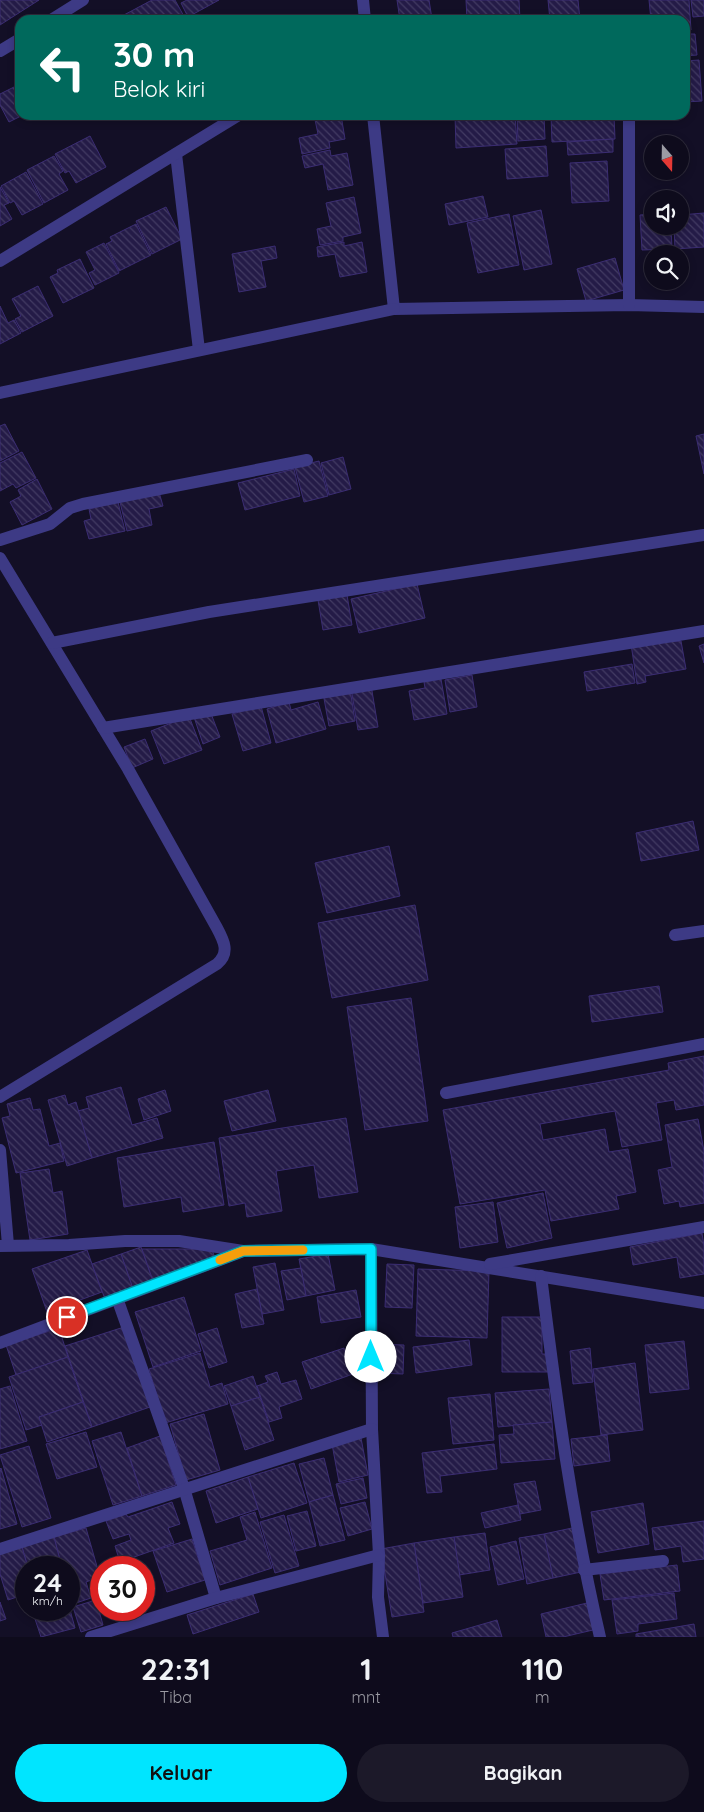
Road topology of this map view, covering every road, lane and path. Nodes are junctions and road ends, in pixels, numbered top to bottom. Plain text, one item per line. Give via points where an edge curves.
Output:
1 (84, 0) edge
2 (363, 0) edge
3 (58, 15) edge
4 (364, 15) edge
5 (15, 41) edge
6 (0, 51) edge
7 (231, 120) edge
8 (374, 120) edge
9 (629, 120) edge
10 (176, 154) junction
11 (0, 261) edge
12 (629, 304) junction
13 (704, 307) edge
14 (394, 309) junction
15 (199, 350) junction
16 (0, 393) edge
17 (307, 460) dead end
18 (704, 536) edge
19 (0, 540) edge
20 (0, 558) edge
21 (704, 630) edge
22 (52, 643) junction
23 (103, 728) junction
24 (704, 931) edge
25 (675, 935) dead end
26 (704, 1044) edge
27 (446, 1093) dead end
28 (0, 1097) edge
29 (0, 1150) edge
30 (704, 1227) edge
31 (4, 1245) edge
32 (371, 1249) junction
33 (243, 1251) junction
34 (478, 1266) junction
35 (541, 1276) junction
36 (117, 1298) junction
37 (704, 1303) edge
38 (0, 1343) edge
39 (372, 1429) junction
40 (184, 1488) junction
41 (0, 1549) edge
42 (379, 1555) junction
43 (663, 1561) dead end
44 (584, 1570) junction
45 (216, 1598) junction
46 (91, 1637) edge
47 (384, 1637) edge
48 (600, 1637) edge

1 - 3 street
2 - 4 street
5 - 6 street
7 - 10 street
8 - 14 street
9 - 12 street
10 - 11 street
10 - 15 street
12 - 13 street
12 - 14 street
14 - 15 street
15 - 16 street
17 - 19 street via 83,504 70,508 50,524
18 - 22 street via 209,612
20 - 22 street
21 - 23 street
22 - 23 street
23 - 28 street via 217,928 225,955 217,964
24 - 25 street
26 - 27 street
29 - 31 street
30 - 34 street
31 - 33 street via 179,1241
32 - 33 street
32 - 34 street
32 - 39 street
33 - 36 street
34 - 35 street
35 - 37 street
35 - 44 street
36 - 38 street
36 - 40 street
39 - 40 street
39 - 42 street
40 - 41 street
40 - 45 street
42 - 45 street
42 - 47 street via 378,1597
43 - 44 street
44 - 48 street
45 - 46 street

